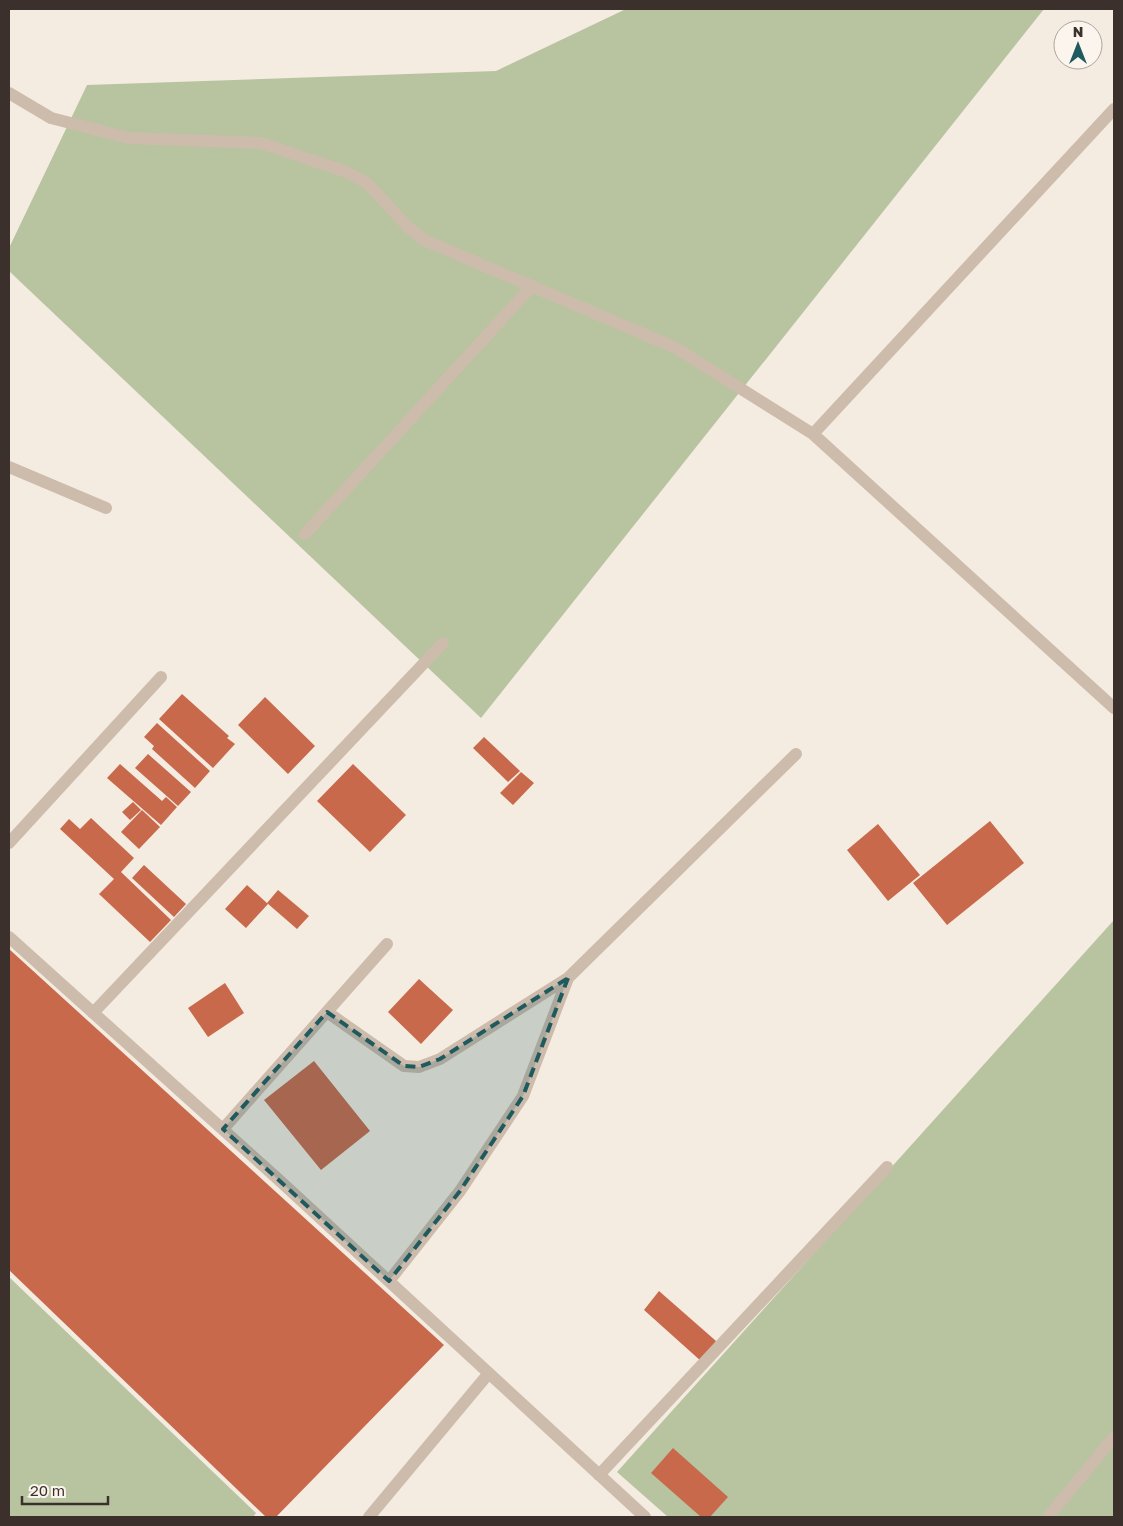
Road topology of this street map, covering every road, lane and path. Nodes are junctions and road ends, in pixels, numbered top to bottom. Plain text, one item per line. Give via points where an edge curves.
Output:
1 (9, 94) edge
2 (1114, 109) edge
3 (532, 286) junction
4 (813, 434) junction
5 (9, 467) edge
6 (106, 508) dead end
7 (305, 534) dead end
8 (444, 643) dead end
9 (160, 677) dead end
10 (1114, 708) edge
11 (796, 754) dead end
12 (9, 843) edge
13 (9, 938) edge
14 (387, 944) dead end
15 (568, 978) junction
16 (326, 1012) junction
17 (93, 1013) junction
18 (223, 1129) junction
19 (887, 1167) dead end
20 (389, 1281) junction
21 (489, 1373) junction
22 (1114, 1437) edge
23 (599, 1475) junction
24 (381, 1512) edge
25 (369, 1517) edge
26 (645, 1517) edge
27 (1048, 1517) edge

1 - 3 street via 51,118 129,138 261,143 344,171 367,183 424,240
2 - 4 street
3 - 4 street via 676,348
3 - 7 street
4 - 10 street
5 - 6 street
8 - 17 street
9 - 12 street
11 - 15 street
13 - 17 street
14 - 16 street
15 - 16 street via 440,1059 419,1067 404,1066
15 - 20 street via 523,1096 460,1191
16 - 18 street
17 - 18 street
18 - 20 street
19 - 23 street
20 - 21 street
21 - 23 street
21 - 24 street
22 - 27 street
23 - 26 street
24 - 25 street

